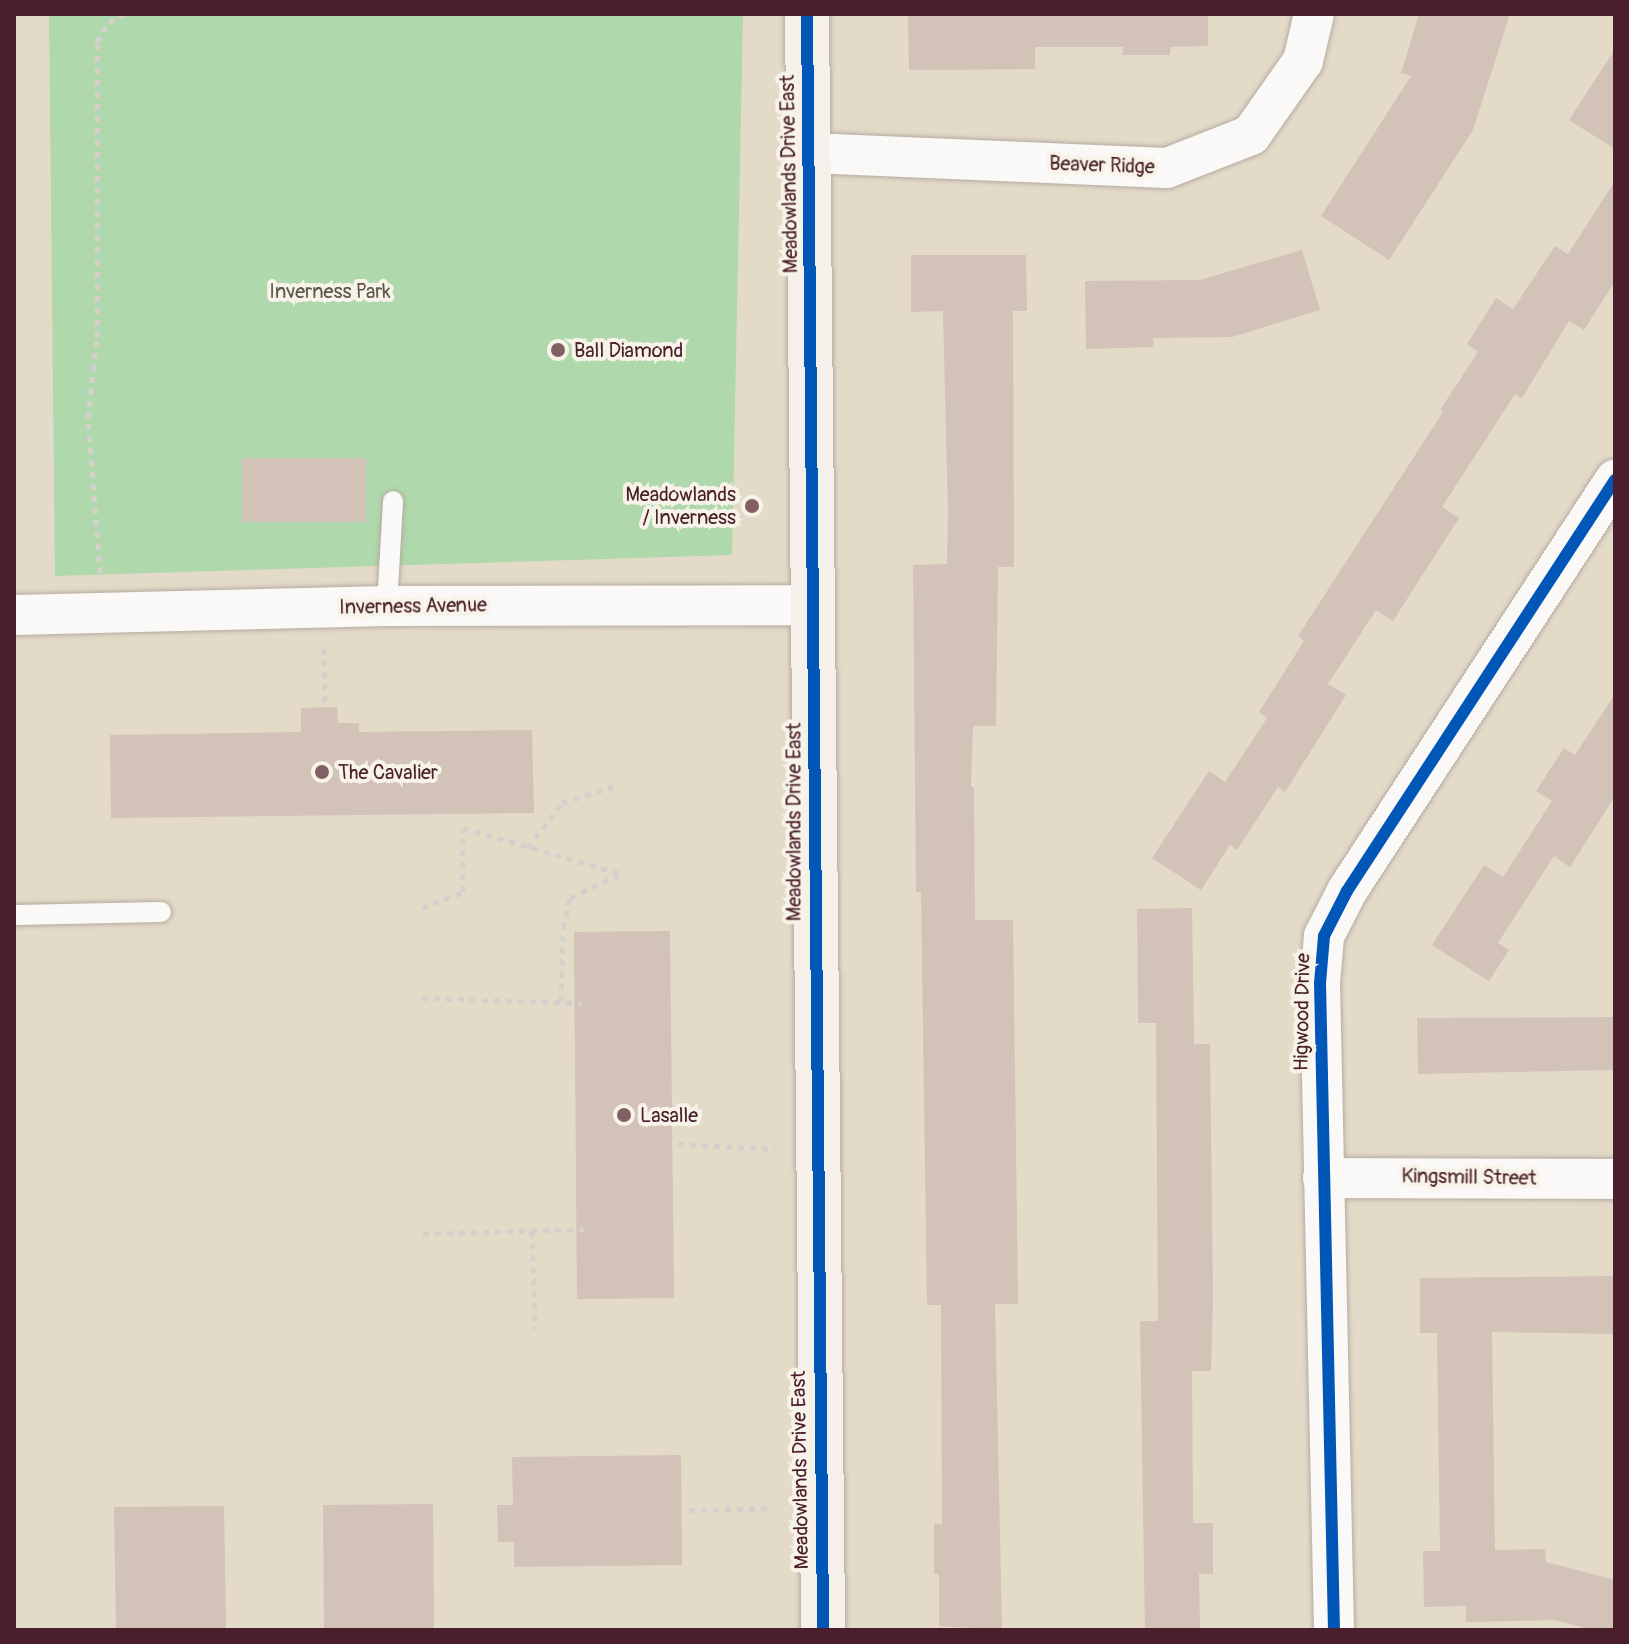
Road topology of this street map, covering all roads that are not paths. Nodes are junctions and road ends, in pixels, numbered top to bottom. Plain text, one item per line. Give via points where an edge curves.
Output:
1 (807, 14) edge
2 (1314, 14) edge
3 (809, 153) junction
4 (1615, 480) edge
5 (393, 501) dead end
6 (813, 605) junction
7 (387, 606) junction
8 (14, 615) edge
9 (161, 912) dead end
10 (14, 915) edge
11 (1323, 1178) junction
12 (1615, 1179) edge
13 (823, 1630) edge
14 (1334, 1630) edge

1 - 3 main road, Meadowlands Drive East
2 - 3 street, Beaver Ridge via 1303,61 1251,135 1167,168
3 - 6 main road, Meadowlands Drive East
4 - 11 street, Higwood Drive via 1347,891 1324,936
5 - 7 lane
6 - 7 street, Inverness Avenue
6 - 13 main road, Meadowlands Drive East
7 - 8 street, Inverness Avenue
9 - 10 lane
11 - 12 street, Kingsmill Street
11 - 14 street, Higwood Drive

